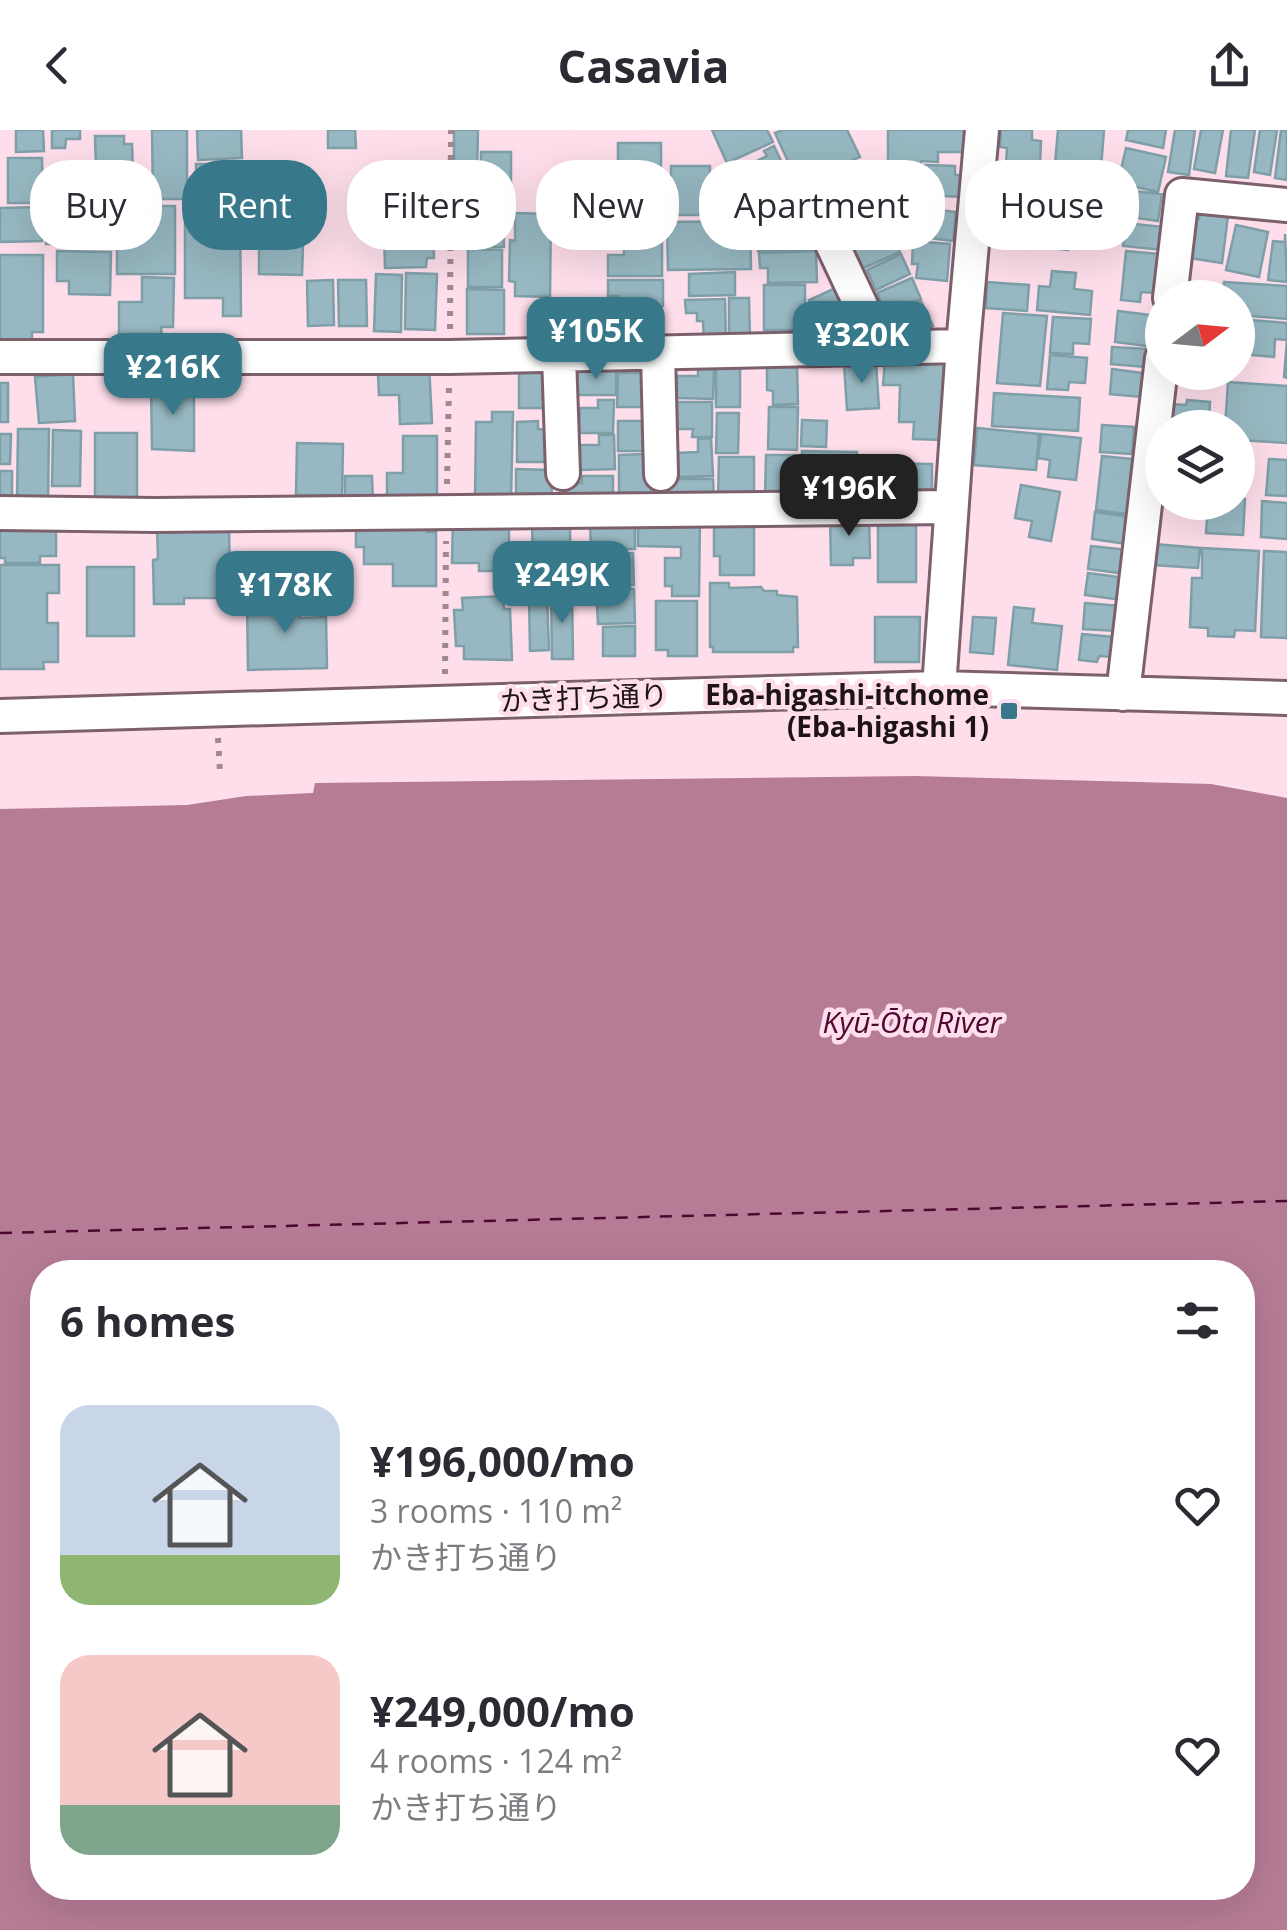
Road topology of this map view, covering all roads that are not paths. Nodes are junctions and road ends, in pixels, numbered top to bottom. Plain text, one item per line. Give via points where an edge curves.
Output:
1 (982, 130) edge
2 (1287, 205) edge
3 (835, 250) edge
4 (1172, 280) edge
5 (963, 346) junction
6 (881, 348) junction
7 (658, 352) junction
8 (559, 355) junction
9 (0, 357) edge
10 (1158, 390) edge
11 (563, 473) dead end
12 (660, 474) dead end
13 (951, 507) junction
14 (0, 513) edge
15 (939, 688) junction
16 (1123, 694) junction
17 (1287, 698) edge
18 (0, 716) edge

1 - 5 street
2 - 4 street via 1182,195
3 - 6 street
5 - 6 street
5 - 13 street
6 - 7 street
7 - 8 street
7 - 12 street
8 - 9 street
8 - 11 street
10 - 16 street
13 - 14 street
13 - 15 street
15 - 16 street, かき打ち通り
15 - 18 street, かき打ち通り
16 - 17 street, かき打ち通り

